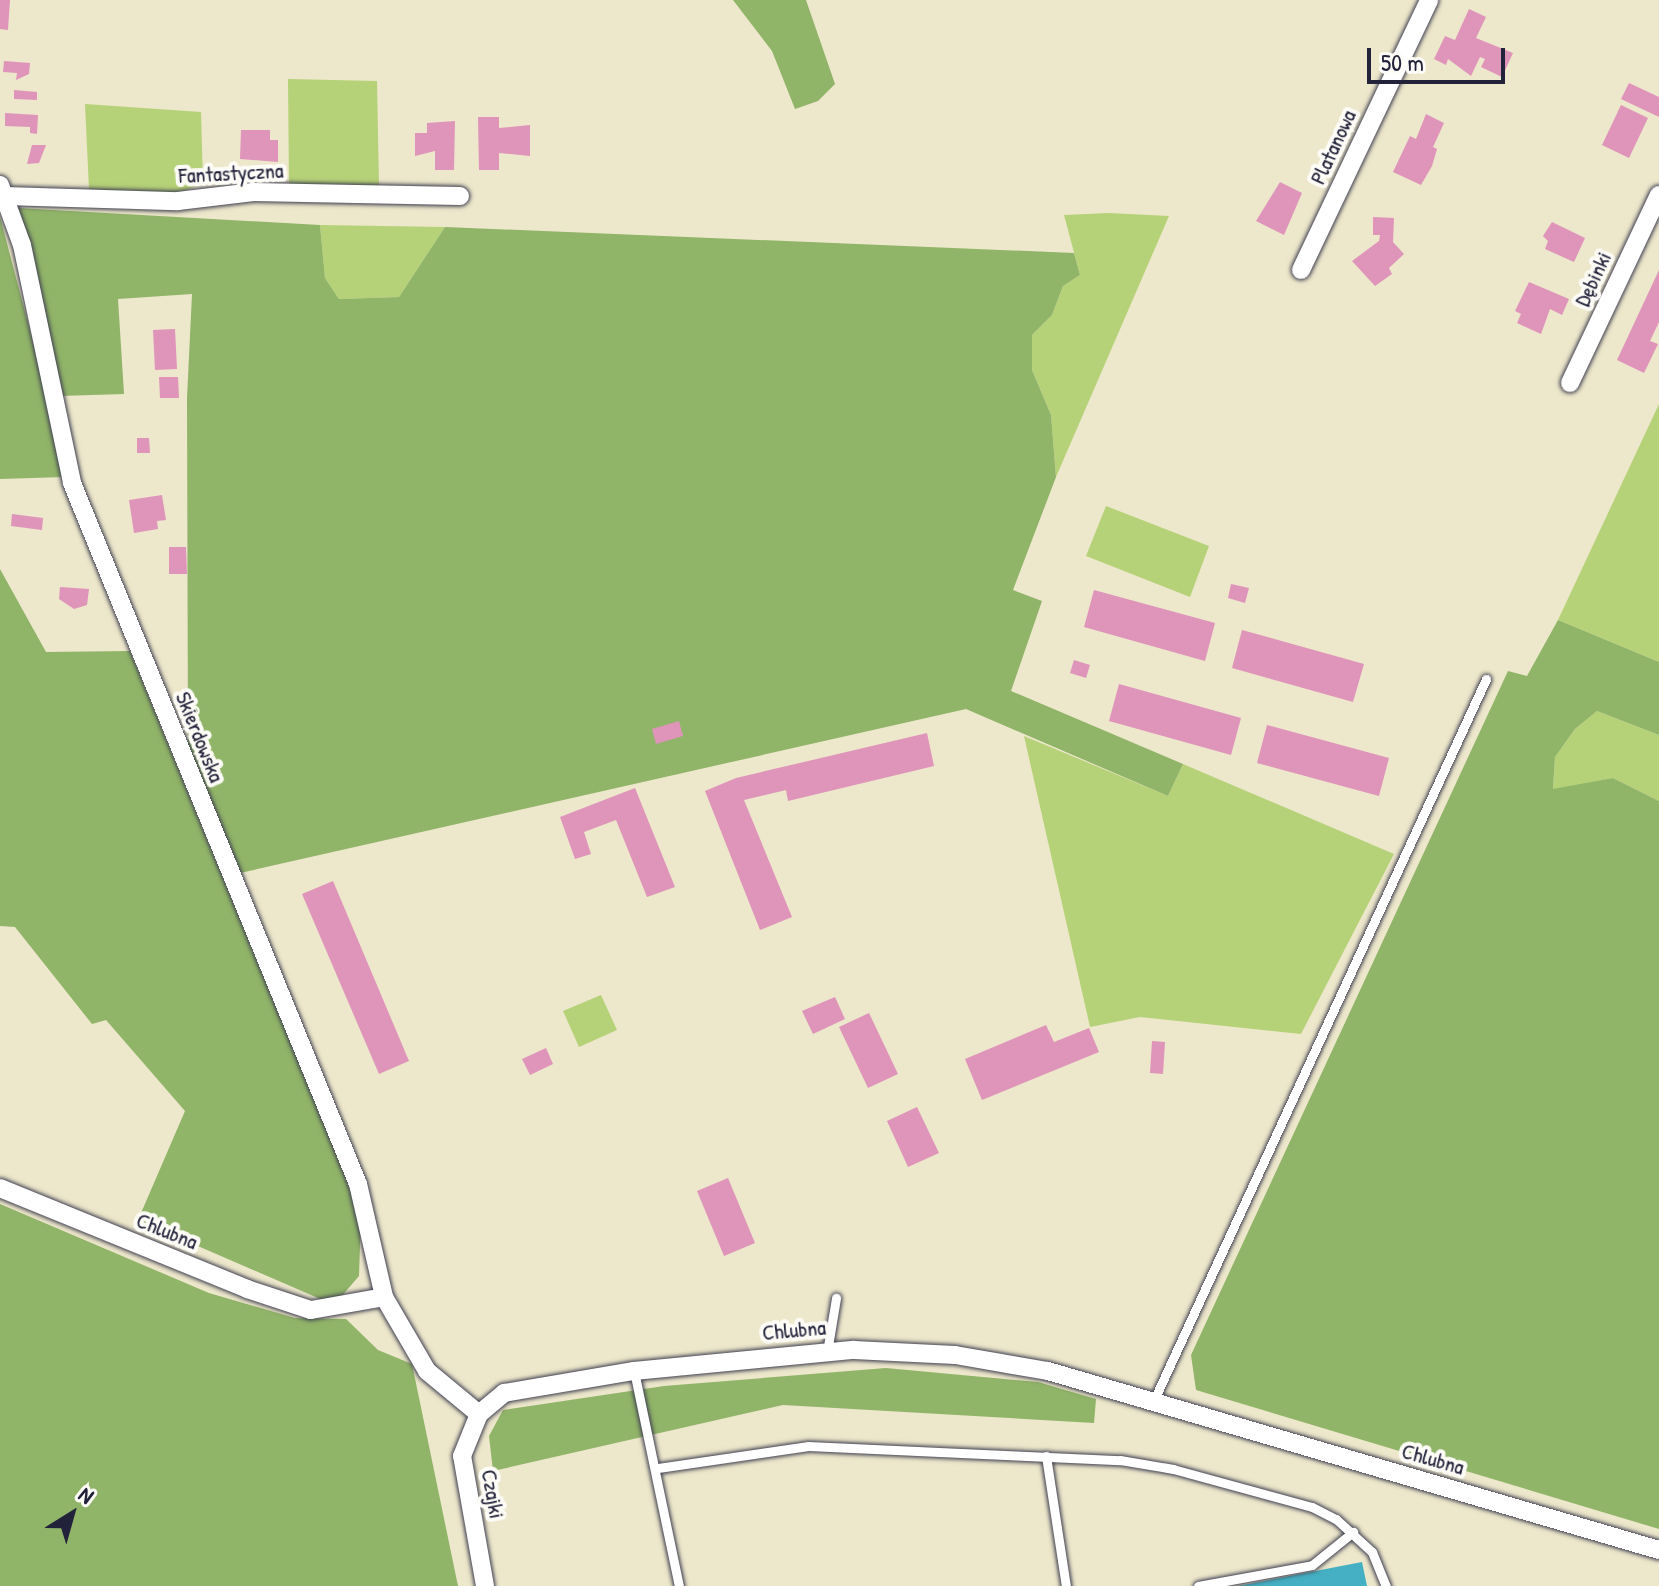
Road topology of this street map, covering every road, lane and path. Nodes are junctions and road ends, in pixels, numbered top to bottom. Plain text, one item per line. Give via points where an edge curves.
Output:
1 (1429, 0) edge
2 (3, 191) edge
3 (1659, 195) edge
4 (460, 196) dead end
5 (1301, 270) dead end
6 (1570, 383) dead end
7 (1486, 679) dead end
8 (0, 1188) edge
9 (384, 1297) junction
10 (836, 1298) dead end
11 (827, 1352) junction
12 (634, 1371) junction
13 (1153, 1402) junction
14 (479, 1414) junction
15 (1046, 1456) junction
16 (658, 1468) junction
17 (1353, 1532) junction
18 (1659, 1550) edge
19 (485, 1586) edge
20 (679, 1586) edge
21 (1066, 1586) edge
22 (1198, 1586) edge
23 (1386, 1586) edge

1 - 5 street, Platanowa
2 - 4 street, Fantastyczna via 178,201 253,192
2 - 9 street, Skierdowska via 22,245 72,483 358,1184
3 - 6 street, Dębinki
7 - 13 lane
8 - 9 street, Chlubna via 311,1310
9 - 14 street via 427,1371
10 - 11 lane
11 - 12 street, Chlubna
11 - 13 street, Chlubna via 906,1351 997,1361
12 - 14 street, Chlubna via 509,1390
12 - 16 lane
13 - 18 street, Chlubna
14 - 19 street, Czajki via 462,1456
15 - 16 lane via 808,1446
15 - 17 lane via 1120,1460 1232,1483 1312,1507
15 - 21 lane
16 - 20 lane
17 - 22 lane via 1312,1565
17 - 23 lane via 1372,1552

